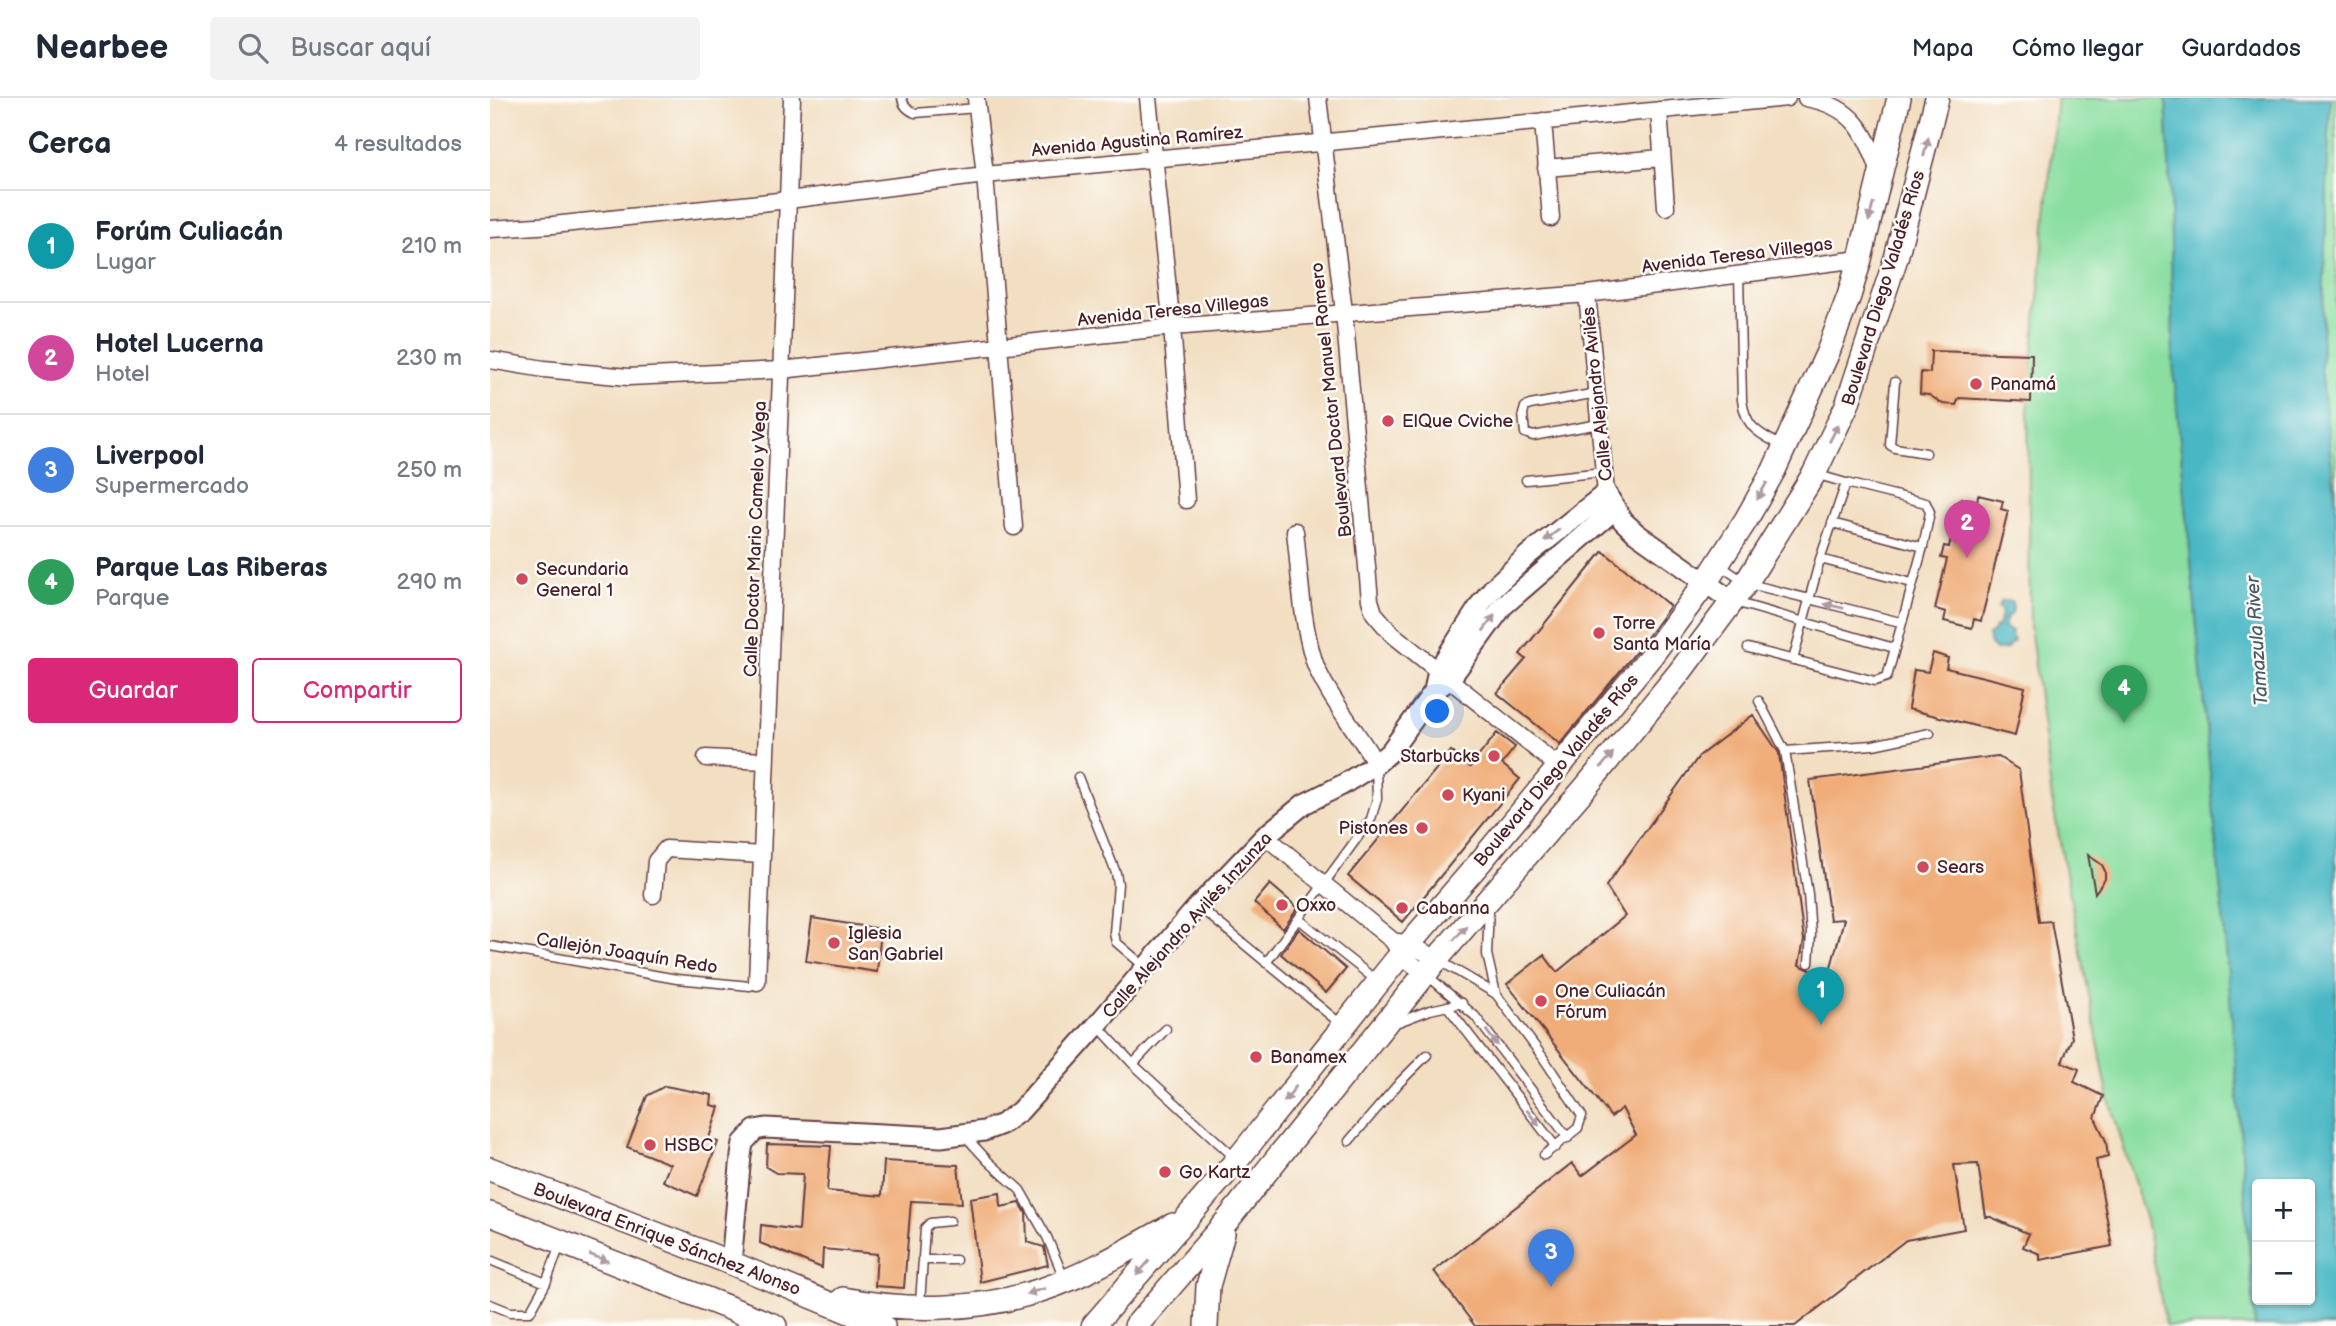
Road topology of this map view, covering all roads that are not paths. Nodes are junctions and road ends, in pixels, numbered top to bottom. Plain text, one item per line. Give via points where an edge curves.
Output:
1 (792, 98) edge
2 (902, 98) edge
3 (1148, 98) edge
4 (1318, 98) edge
5 (1787, 98) edge
6 (1806, 98) edge
7 (1899, 98) edge
8 (1937, 98) edge
9 (976, 103) edge
10 (1659, 110) junction
11 (1543, 121) junction
12 (1323, 144) junction
13 (1155, 158) junction
14 (1662, 158) junction
15 (1546, 168) junction
16 (1881, 174) junction
17 (985, 175) junction
18 (788, 200) junction
19 (1666, 206) dead end
20 (1551, 218) dead end
21 (490, 229) edge
22 (1860, 259) junction
23 (1739, 274) junction
24 (1587, 294) junction
25 (1344, 313) junction
26 (1172, 327) junction
27 (998, 348) junction
28 (490, 360) edge
29 (781, 370) junction
30 (1895, 382) dead end
31 (1597, 393) junction
32 (1599, 424) junction
33 (1785, 447) junction
34 (1926, 453) dead end
35 (1604, 472) junction
36 (1814, 474) junction
37 (1526, 480) dead end
38 (1846, 483) junction
39 (1186, 500) dead end
40 (1611, 501) junction
41 (1832, 523) junction
42 (1014, 527) dead end
43 (1295, 531) dead end
44 (1923, 547) junction
45 (1820, 559) junction
46 (1712, 573) junction
47 (1746, 583) junction
48 (1912, 583) junction
49 (1808, 600) junction
50 (1733, 602) junction
51 (1803, 622) junction
52 (1900, 622) junction
53 (1748, 648) dead end
54 (1894, 648) junction
55 (1793, 660) junction
56 (1444, 674) junction
57 (1759, 701) dead end
58 (1930, 733) dead end
59 (1785, 751) junction
60 (706, 758) dead end
61 (765, 761) junction
62 (1376, 764) junction
63 (1559, 767) junction
64 (1078, 777) dead end
65 (1265, 836) junction
66 (762, 855) junction
67 (1324, 884) junction
68 (653, 895) dead end
69 (1490, 899) junction
70 (1198, 906) junction
71 (1300, 920) junction
72 (490, 946) edge
73 (1401, 946) junction
74 (1266, 963) junction
75 (1810, 963) dead end
76 (1145, 967) junction
77 (1431, 967) junction
78 (757, 982) joint
79 (1380, 983) junction
80 (1496, 994) junction
81 (1462, 1003) junction
82 (1447, 1006) junction
83 (1097, 1025) junction
84 (1344, 1027) junction
85 (1383, 1028) junction
86 (1166, 1029) dead end
87 (1427, 1055) dead end
88 (1133, 1064) junction
89 (1511, 1065) junction
90 (1499, 1074) junction
91 (964, 1135) junction
92 (1568, 1138) junction
93 (1349, 1141) dead end
94 (1556, 1147) junction
95 (1544, 1156) dead end
96 (1237, 1160) junction
97 (490, 1169) edge
98 (490, 1214) edge
99 (1185, 1219) junction
100 (950, 1221) dead end
101 (1226, 1222) junction
102 (561, 1243) junction
103 (490, 1260) edge
104 (922, 1260) junction
105 (956, 1260) dead end
106 (731, 1263) junction
107 (1065, 1281) junction
108 (546, 1283) junction
109 (802, 1291) junction
110 (490, 1304) edge
111 (920, 1307) junction
112 (742, 1320) edge
113 (775, 1326) edge
114 (883, 1326) edge
115 (1093, 1326) edge
116 (1136, 1326) edge
117 (1206, 1326) edge

1 - 18 street, Calle Doctor Mario Camelo y Vega
2 - 9 lane via 915,113
3 - 13 street
4 - 12 street, Boulevard Doctor Manuel Romero
5 - 10 street, Avenida Agustina Ramírez
6 - 16 street via 1837,108 1865,132
7 - 16 main road, Boulevard Diego Valadés Ríos
36 -> 8 main road, Boulevard Diego Valadés Ríos via 1847,405 1874,327
9 - 17 street
10 - 11 street, Avenida Agustina Ramírez
10 - 14 street
11 - 12 street, Avenida Agustina Ramírez
11 - 15 street
12 - 13 street, Avenida Agustina Ramírez
12 - 25 street, Boulevard Doctor Manuel Romero
13 - 17 street, Avenida Agustina Ramírez
13 - 26 street
14 - 15 street
14 - 19 street
15 - 20 street
16 -> 22 main road, Boulevard Diego Valadés Ríos
17 - 18 street, Avenida Agustina Ramírez
17 - 27 street
18 - 21 street, Avenida Agustina Ramírez
18 - 29 street, Calle Doctor Mario Camelo y Vega
22 - 23 street, Avenida Teresa Villegas
22 - 33 main road, Boulevard Diego Valadés Ríos via 1828,352
23 - 24 street, Avenida Teresa Villegas
23 - 33 lane via 1744,415 1759,433
24 - 25 street, Avenida Teresa Villegas
24 - 31 street, Calle Alejandro Avilés
25 - 26 street, Avenida Teresa Villegas
25 - 56 street, Boulevard Doctor Manuel Romero via 1370,600 1381,623
26 - 27 street, Avenida Teresa Villegas
26 - 39 street
27 - 29 street, Avenida Teresa Villegas
27 - 42 street
28 - 29 street, Avenida Teresa Villegas via 628,377
29 - 61 street, Calle Doctor Mario Camelo y Vega
30 - 34 lane via 1890,445
31 - 32 street, Calle Alejandro Avilés
31 - 32 lane via 1530,405 1523,414 1525,433 1533,436
32 - 35 street, Calle Alejandro Avilés
33 -> 46 main road, Boulevard Diego Valadés Ríos
35 - 37 lane
35 - 40 street, Calle Alejandro Avilés
36 - 38 lane
36 - 47 main road, Boulevard Diego Valadés Ríos
38 - 41 lane
38 - 44 lane via 1926,503 1930,512
40 - 46 street via 1636,533
40 - 56 street, Calle Alejandro Avilés Inzunza via 1503,606
41 - 44 lane
41 - 45 lane
43 - 62 street via 1315,662
44 - 48 lane
45 - 48 lane
45 - 49 lane
46 - 47 lane
46 - 50 street
46 - 63 main road, Boulevard Diego Valadés Ríos via 1651,656
47 - 49 lane
47 - 50 main road, Boulevard Diego Valadés Ríos
48 - 52 lane
49 - 51 lane
52 -> 49 lane
50 - 51 lane
69 -> 50 main road, Boulevard Diego Valadés Ríos
51 - 54 lane
51 - 55 lane
52 - 54 lane
53 - 55 lane
54 - 55 lane via 1887,677 1875,681
56 - 62 street, Calle Alejandro Avilés Inzunza via 1401,738
56 - 63 street, Boulevard Doctor Manuel Romero
57 - 59 lane
58 - 59 lane via 1873,745
59 - 75 lane via 1808,894
60 - 61 street
61 - 66 street, Calle Doctor Mario Camelo y Vega
62 - 65 street, Calle Alejandro Avilés Inzunza via 1304,804
62 - 67 lane via 1375,811
63 - 73 main road, Boulevard Diego Valadés Ríos via 1481,861
64 - 76 lane via 1116,873 1116,942
65 - 67 street
65 - 70 street, Calle Alejandro Avilés Inzunza
66 - 68 street via 666,849 656,860
66 - 78 street, Calle Doctor Mario Camelo y Vega
67 - 71 lane
67 - 73 street
77 -> 69 main road, Boulevard Diego Valadés Ríos
69 - 80 lane via 1486,943
70 - 74 lane
70 - 76 street, Calle Alejandro Avilés Inzunza
71 - 74 lane
71 - 79 lane
72 - 78 lane, Callejón Joaquín Redo via 677,979 750,986
73 - 77 street
73 - 79 main road, Boulevard Diego Valadés Ríos
74 - 84 lane
76 - 83 street, Calle Alejandro Avilés Inzunza
77 - 80 lane
77 - 81 lane
77 - 85 main road, Boulevard Diego Valadés Ríos
79 - 84 main road, Boulevard Diego Valadés Ríos
80 - 92 lane via 1581,1116 1581,1125
81 - 82 lane
81 -> 89 lane
82 - 85 lane
82 - 90 lane
83 - 88 lane
83 - 91 street, Calle Alejandro Avilés Inzunza via 1020,1111 1002,1124
84 -> 96 main road, Boulevard Diego Valadés Ríos
85 - 101 main road, Boulevard Diego Valadés Ríos
86 - 88 lane
87 - 93 lane
88 - 96 lane
89 - 90 lane
89 - 92 lane
90 -> 94 lane
91 - 106 street, Calle Alejandro Avilés Inzunza via 755,1129 743,1143
91 - 107 lane via 1020,1190
92 - 94 lane
94 - 95 lane
96 - 99 main road, Boulevard Diego Valadés Ríos
97 - 106 main road, Boulevard Enrique Sánchez Alonso
98 - 102 main road
99 - 107 main road
99 -> 115 main road, Boulevard Diego Valadés Ríos
100 - 104 lane via 927,1224
101 - 116 main road, Boulevard Diego Valadés Ríos
101 - 117 main road via 1208,1286
102 - 108 lane
102 -> 112 main road
103 - 108 lane
104 - 105 lane
104 - 111 lane
106 - 109 main road, Boulevard Enrique Sánchez Alonso
107 -> 111 main road via 978,1304
108 - 110 lane via 530,1312 509,1312
109 - 111 main road
109 - 114 main road, Boulevard Enrique Sánchez Alonso
112 - 113 main road

